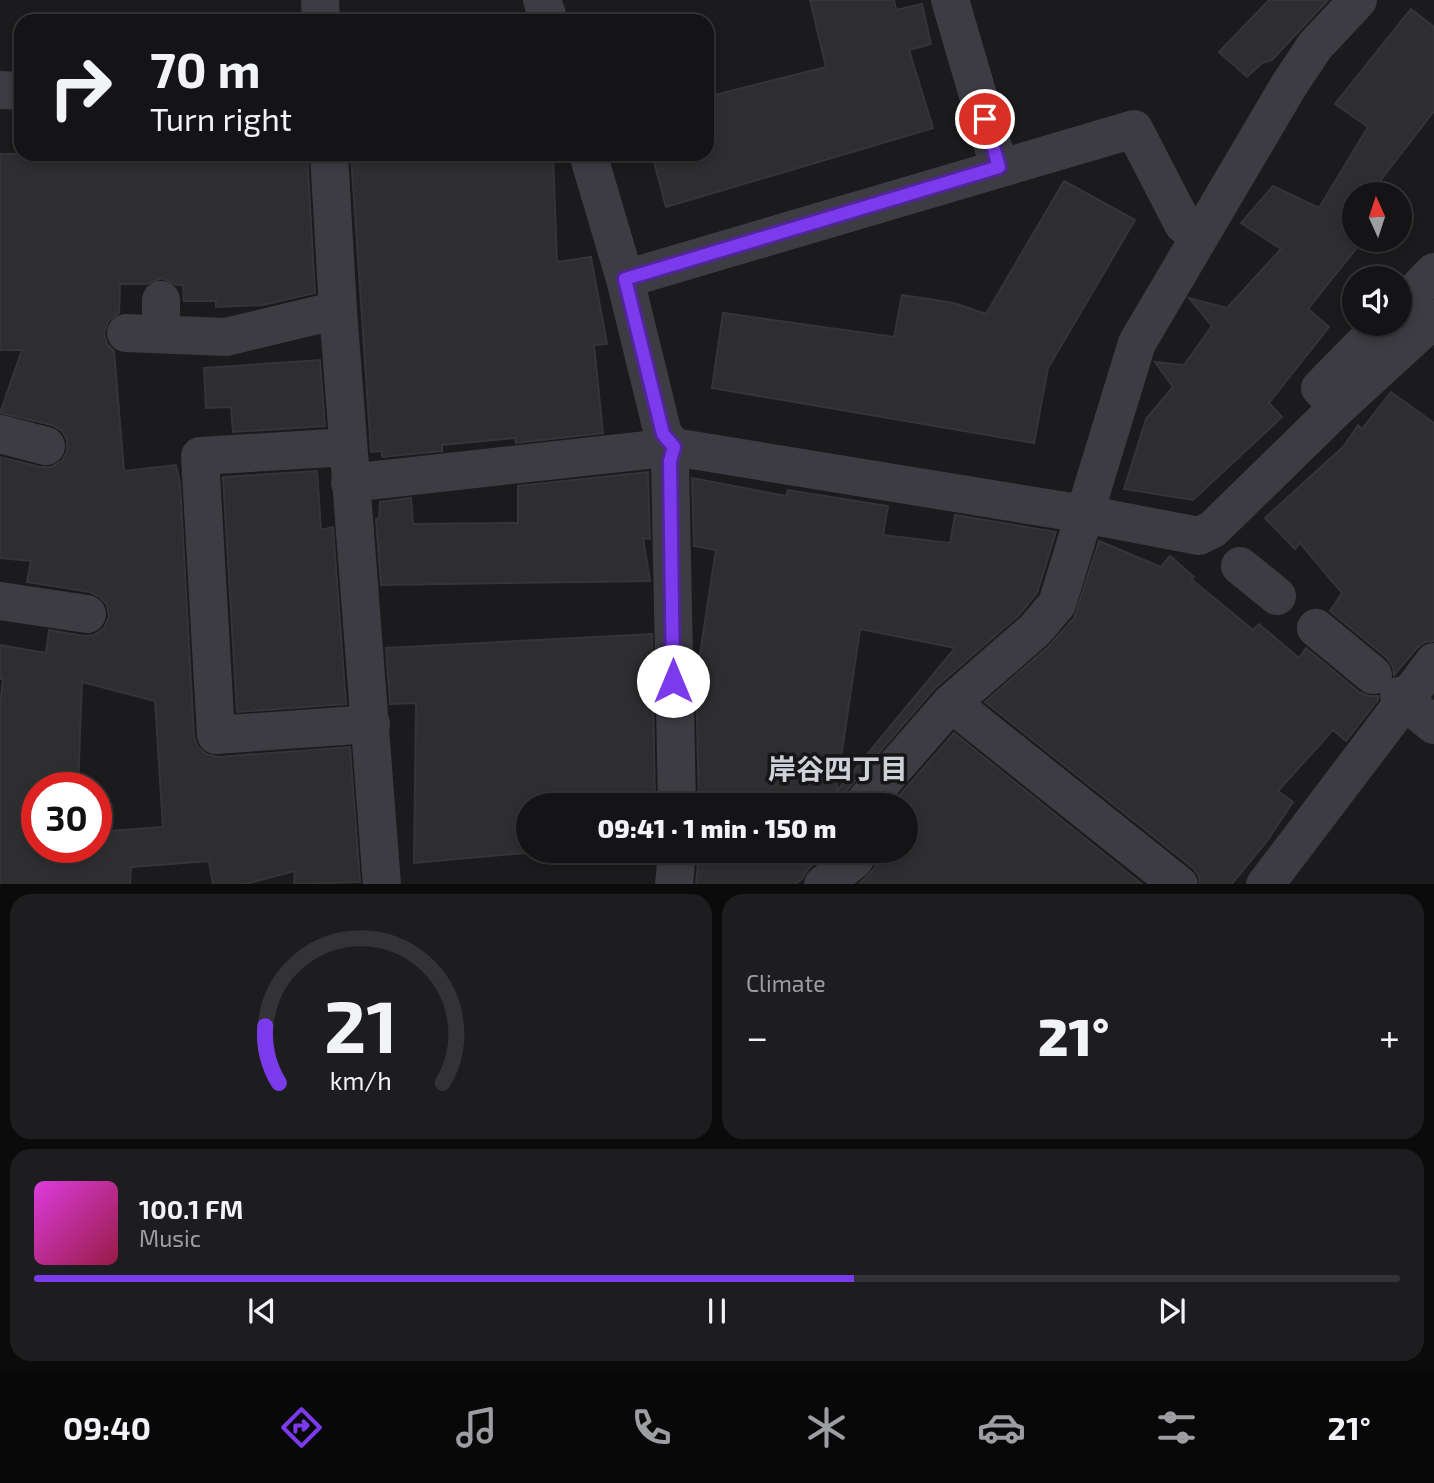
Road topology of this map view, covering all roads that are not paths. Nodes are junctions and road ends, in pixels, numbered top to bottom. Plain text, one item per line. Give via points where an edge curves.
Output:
1 (950, 0) edge
2 (1359, 0) edge
3 (328, 161) edge
4 (590, 161) edge
5 (999, 167) junction
6 (1199, 235) junction
7 (1434, 272) edge
8 (625, 279) junction
9 (1412, 295) edge
10 (338, 310) junction
11 (1434, 319) edge
12 (149, 322) dead end
13 (1371, 336) edge
14 (1338, 407) junction
15 (0, 434) edge
16 (46, 446) dead end
17 (674, 447) junction
18 (349, 465) junction
19 (1084, 514) junction
20 (1220, 548) junction
21 (1277, 596) dead end
22 (0, 601) edge
23 (87, 614) dead end
24 (1315, 628) dead end
25 (1434, 662) edge
26 (1392, 690) junction
27 (951, 704) junction
28 (371, 724) junction
29 (1434, 725) edge
30 (677, 793) edge
31 (873, 793) edge
32 (676, 863) edge
33 (850, 863) edge
34 (382, 884) edge
35 (674, 884) edge
36 (823, 884) edge
37 (1179, 884) edge
38 (1265, 884) edge

1 - 5 street
2 - 6 street via 1302,65
3 - 10 street
4 - 8 street
5 - 6 street via 1134,129 1183,224
5 - 8 street
6 - 19 street via 1137,343
7 - 9 street
8 - 17 street via 663,434
10 - 12 street via 226,337
10 - 18 street
11 - 14 street
13 - 14 street via 1320,388
14 - 20 street
15 - 16 street
17 - 18 street
17 - 19 street
17 - 30 street via 670,461
18 - 28 street
18 - 28 street via 200,456 216,735
19 - 20 street via 1199,536
19 - 27 street via 1057,604 1035,630
20 - 21 street
22 - 23 street
24 - 26 street
25 - 26 street
26 - 29 street
26 - 38 street
27 - 31 street
27 - 37 street
28 - 34 street
32 - 35 street
33 - 36 street

